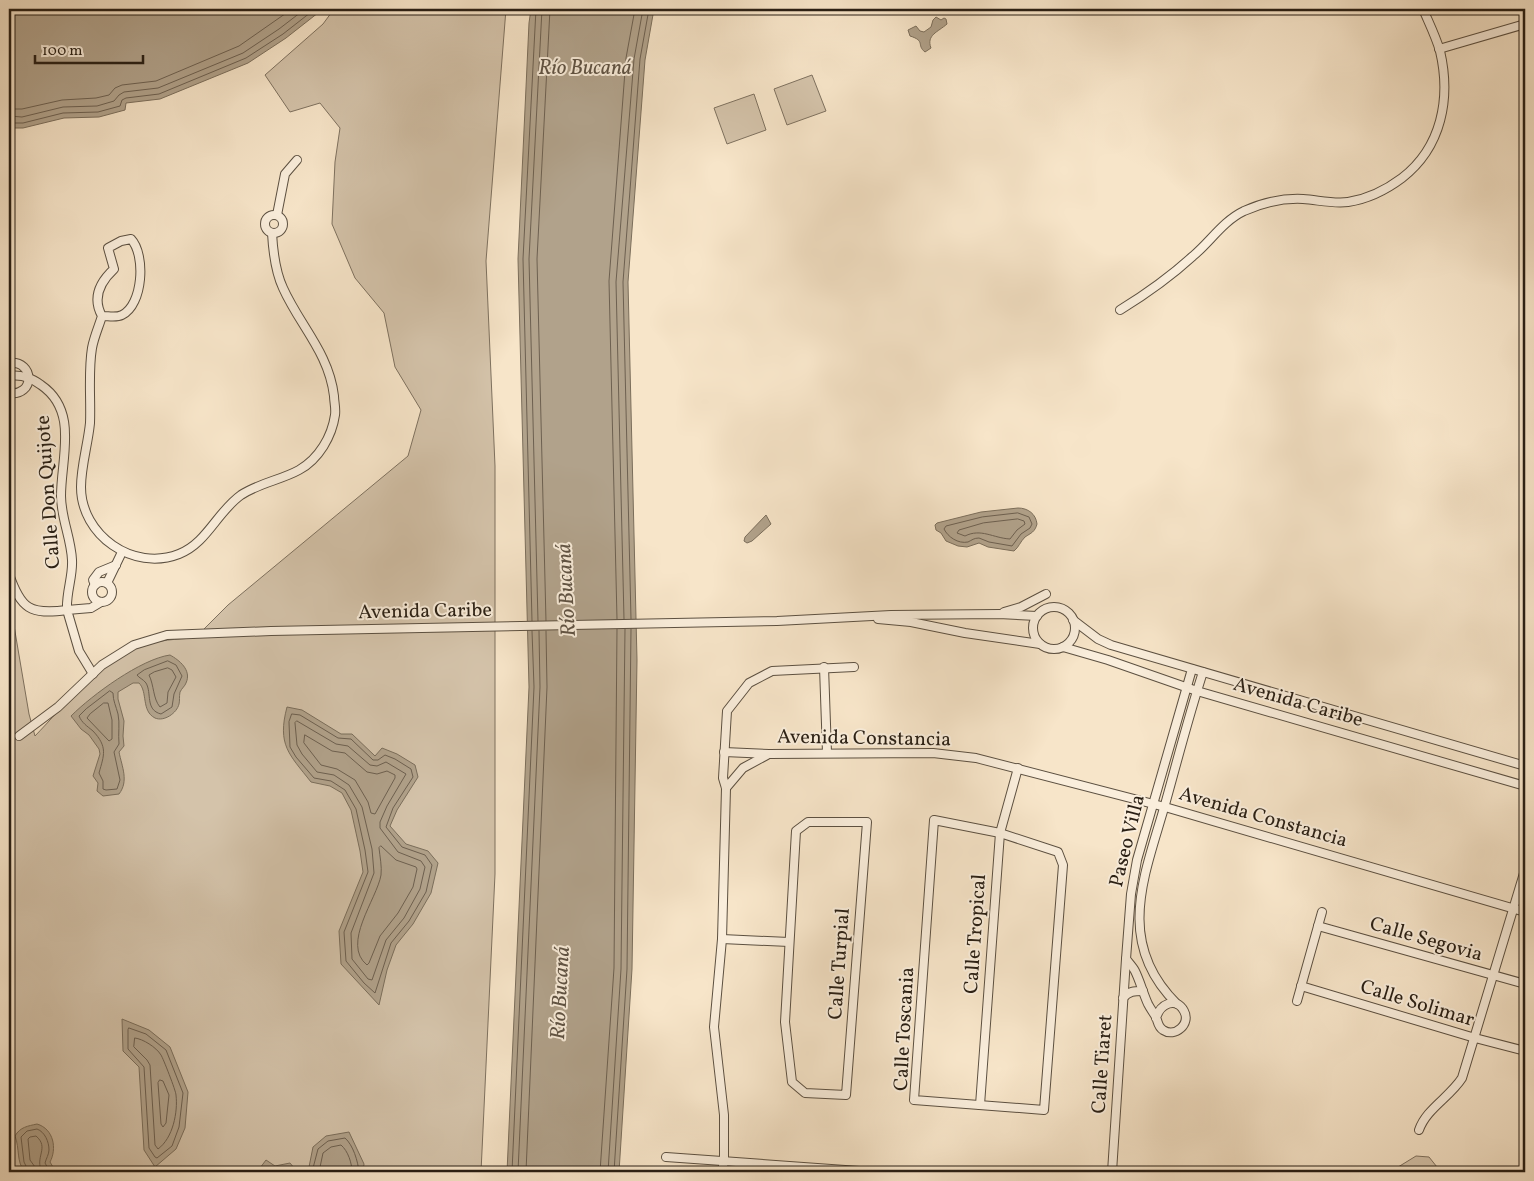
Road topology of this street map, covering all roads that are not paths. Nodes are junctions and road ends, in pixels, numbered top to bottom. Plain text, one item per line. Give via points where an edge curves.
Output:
1 (1423, 9) edge
2 (1525, 24) edge
3 (1439, 49) junction
4 (297, 160) dead end
5 (277, 215) junction
6 (272, 233) junction
7 (1120, 310) dead end
8 (102, 316) junction
9 (9, 363) edge
10 (9, 376) edge
11 (28, 378) junction
12 (9, 393) edge
13 (122, 552) junction
14 (116, 565) junction
15 (9, 574) edge
16 (107, 583) junction
17 (95, 585) junction
18 (1046, 594) dead end
19 (101, 602) junction
20 (67, 610) junction
21 (999, 614) junction
22 (866, 616) junction
23 (1037, 616) junction
24 (1073, 620) junction
25 (1040, 644) junction
26 (1063, 647) junction
27 (824, 667) junction
28 (854, 667) dead end
29 (1192, 669) junction
30 (1203, 672) junction
31 (93, 674) junction
32 (1186, 687) junction
33 (1197, 691) junction
34 (18, 736) dead end
35 (724, 752) junction
36 (827, 753) junction
37 (769, 754) junction
38 (1525, 766) edge
39 (1018, 768) junction
40 (1525, 786) edge
41 (726, 788) junction
42 (1154, 805) junction
43 (1165, 807) junction
44 (1000, 833) junction
45 (1525, 870) edge
46 (1514, 909) junction
47 (1322, 912) dead end
48 (1525, 912) edge
49 (1318, 926) junction
50 (722, 939) junction
51 (789, 942) junction
52 (1126, 958) junction
53 (1494, 976) junction
54 (1525, 984) edge
55 (1301, 986) junction
56 (1143, 991) junction
57 (1123, 998) junction
58 (1297, 1001) dead end
59 (1178, 1005) junction
60 (1156, 1018) junction
61 (1475, 1038) junction
62 (1525, 1051) edge
63 (980, 1105) junction
64 (1419, 1130) dead end
65 (666, 1157) dead end
66 (724, 1160) junction
67 (722, 1172) edge
68 (849, 1172) edge
69 (873, 1172) edge
70 (1112, 1172) edge

1 - 3 street
2 - 3 street
3 - 7 street via 1445,93 1442,117 1435,138 1410,172 1384,190 1359,200 1338,203 1282,200 1242,212 1230,219 1174,274
4 - 5 street via 285,174
5 - 6 street via 283,221 282,228
5 - 6 street via 268,216 265,221 266,230
6 - 13 street via 282,286 321,352 329,372 335,412 330,434 316,456 300,470 240,496 205,536 188,550 158,559
8 - 8 street via 122,315 138,290 142,272 131,239 108,248 114,269 99,289 97,306
8 - 13 street via 92,347 89,430 80,486 84,510 90,522 103,538
9 - 11 street via 24,367
10 - 11 street, Calle Don Quijote
11 - 12 street via 24,389 16,394
11 - 20 street, Calle Don Quijote via 54,397 64,424 62,504 73,562
13 - 14 street
14 - 16 street
14 - 17 street via 96,575
15 - 20 street via 17,595 26,607 49,612
16 - 17 street
16 - 19 street via 112,588 112,595 108,601
17 - 19 street via 93,597
18 - 21 street
19 - 20 street via 91,608
20 - 31 street, Calle Don Quijote via 79,650
21 - 22 street, Avenida Caribe
21 - 23 street, Avenida Caribe
22 - 25 street, Avenida Caribe
22 - 31 street, Avenida Caribe via 167,635 134,646
23 - 24 street via 1048,608 1054,608 1067,612
23 - 25 street via 1033,628
24 - 26 street via 1072,638
24 - 29 street, Avenida Caribe via 1111,645
25 - 26 street via 1051,649
26 - 32 street, Avenida Caribe
27 - 28 street
27 - 35 street via 772,671 749,683 727,711
27 - 36 street
29 - 30 street, Avenida Caribe
29 - 32 street, Paseo Villa
30 - 33 street, Paseo Villa
30 - 38 street, Avenida Caribe
31 - 34 street, Avenida Caribe via 58,707
32 - 33 street, Avenida Caribe
32 - 42 street, Paseo Villa
33 - 40 street, Avenida Caribe
33 - 43 street, Paseo Villa
35 - 37 street, Avenida Constancia
35 - 41 street
36 - 37 street, Avenida Constancia
36 - 39 street, Avenida Constancia via 933,753 976,758
37 - 41 street via 743,768
39 - 42 street, Avenida Constancia
39 - 44 street, Calle Tropical
41 - 50 street
42 - 43 street, Avenida Constancia
42 - 52 street, Paseo Villa via 1137,860
43 - 46 street, Avenida Constancia
43 - 59 street, Paseo Villa via 1148,859 1139,906 1140,929 1143,950 1152,971 1163,990
44 - 63 street, Calle Tropical
44 - 63 street, Calle Toscania via 1058,852 1063,865 1060,908 1044,1110
44 - 63 street, Calle Toscania via 934,820 914,1100
45 - 46 street
46 - 48 street, Avenida Constancia
46 - 53 street
47 - 49 street
49 - 53 street, Calle Segovia
49 - 55 street
50 - 51 street
50 - 66 street via 714,1027 724,1115
51 - 51 street, Calle Turpial via 796,831 808,822 867,822 846,1095 805,1092 792,1082 784,1022
52 - 56 street, Paseo Villa via 1135,970
52 - 57 street, Calle Tiaret
53 - 54 street, Calle Segovia
53 - 61 street
55 - 58 street
55 - 61 street, Calle Solimar
56 - 57 street via 1133,991
56 - 60 street, Paseo Villa
57 - 70 street, Calle Tiaret
59 - 60 street via 1164,1005
59 - 60 street, Paseo Villa via 1186,1018 1178,1031 1163,1031
61 - 62 street, Calle Solimar
61 - 64 street via 1462,1078 1450,1095 1423,1119
65 - 66 street
66 - 67 street
66 - 68 street
68 - 69 street

